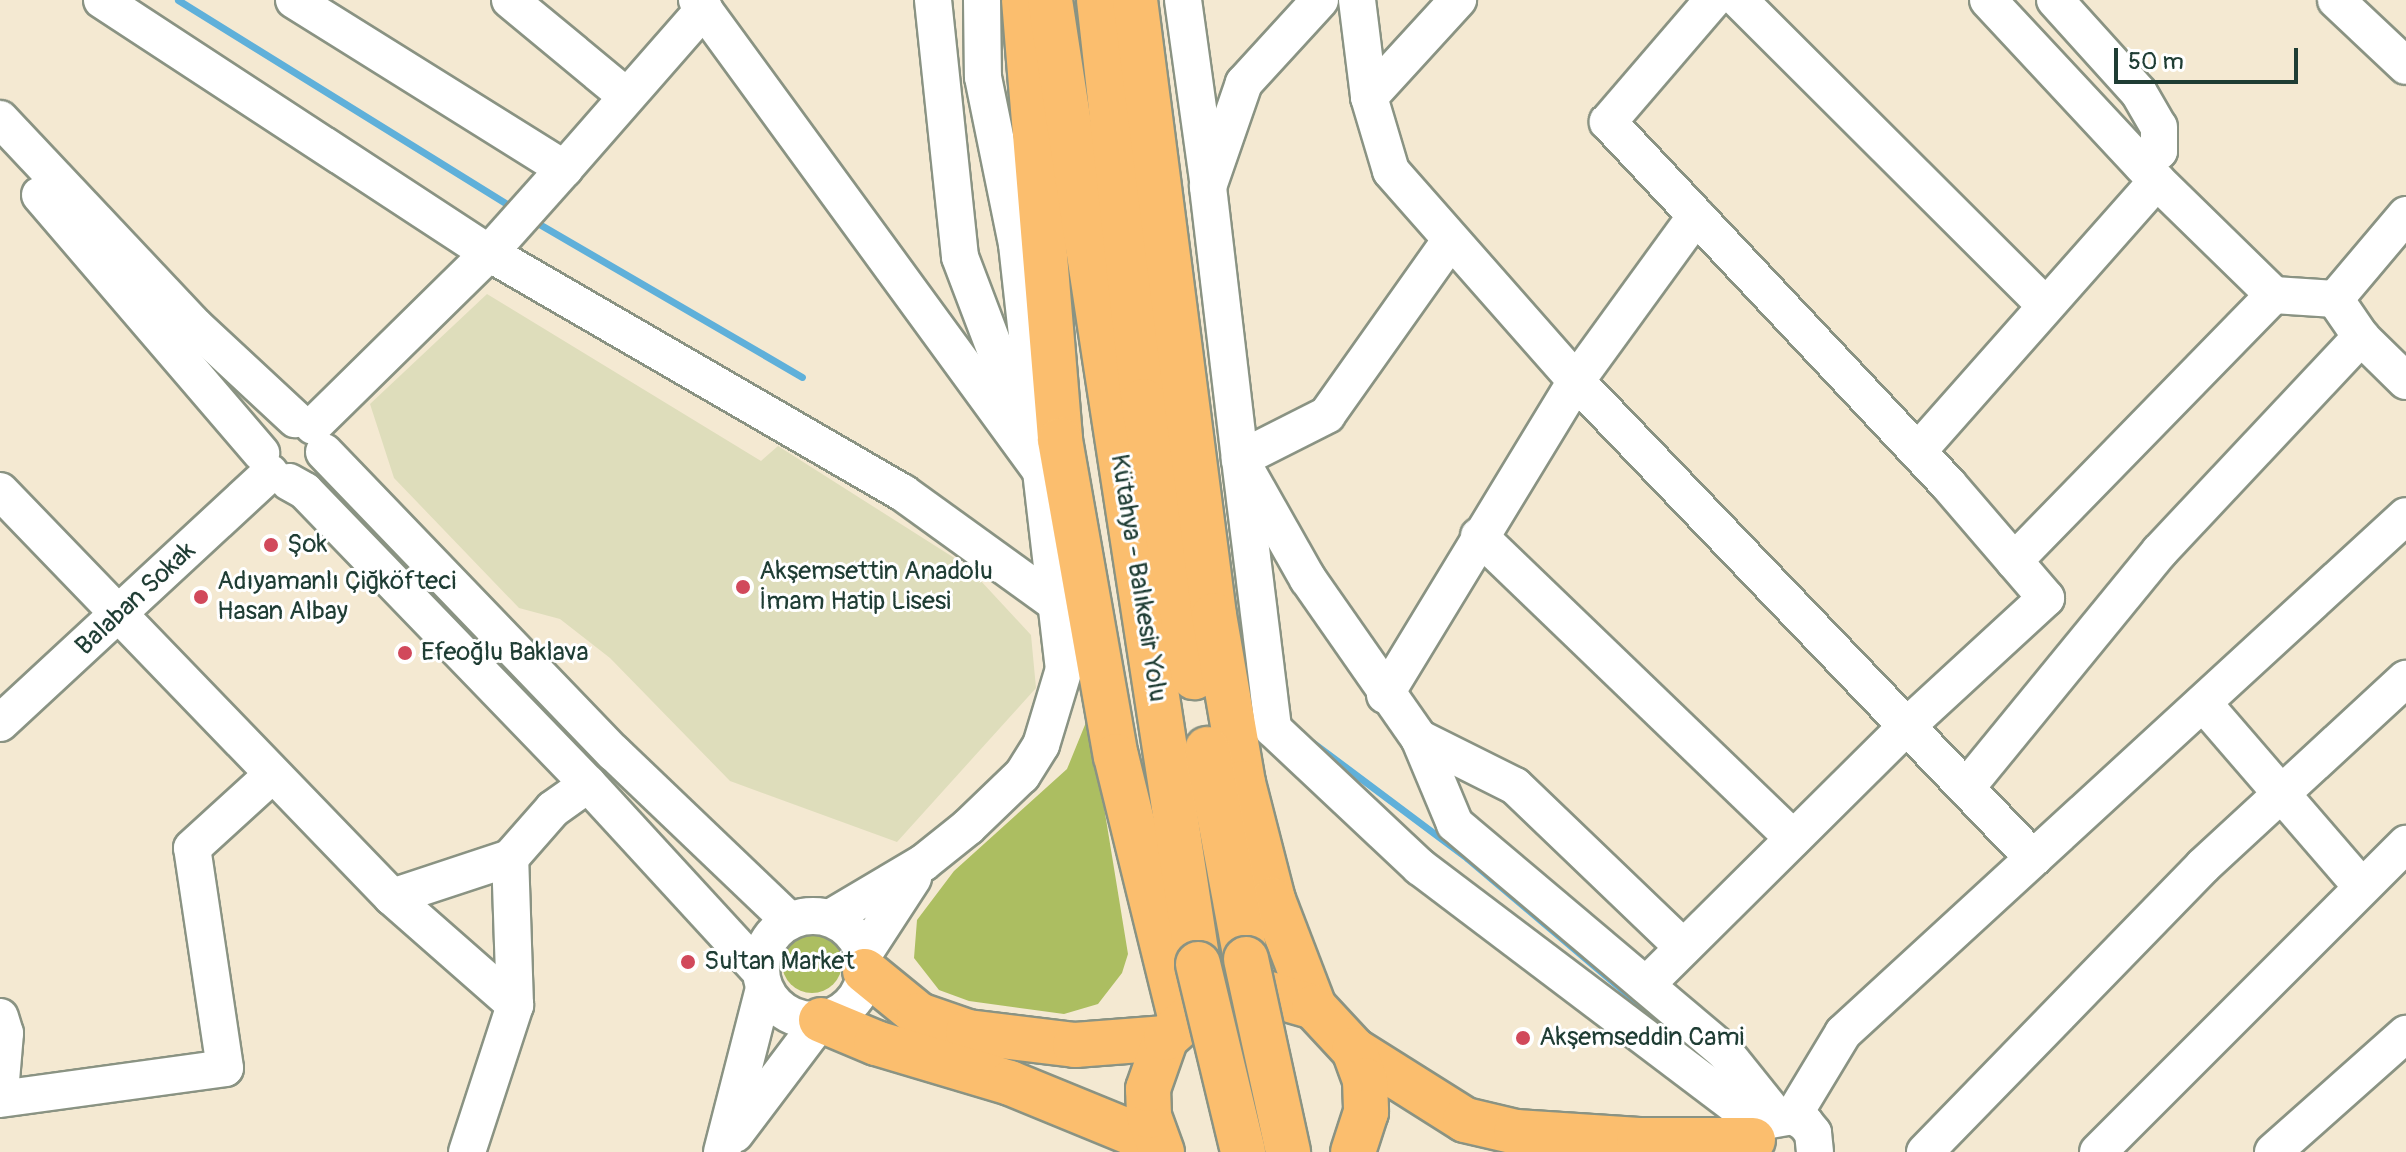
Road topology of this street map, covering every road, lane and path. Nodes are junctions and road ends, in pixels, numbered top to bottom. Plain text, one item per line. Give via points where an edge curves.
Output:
1 (102, 0) edge
2 (510, 0) edge
3 (933, 0) edge
4 (982, 0) edge
5 (1024, 0) edge
6 (1050, 0) edge
7 (1099, 0) edge
8 (1135, 0) edge
9 (1183, 0) edge
10 (1320, 0) edge
11 (1357, 0) edge
12 (1458, 0) edge
13 (1713, 0) edge
14 (1739, 0) edge
15 (1988, 0) edge
16 (2055, 0) edge
17 (2336, 0) edge
18 (297, 1) edge
19 (701, 4) edge
20 (2406, 66) edge
21 (626, 96) junction
22 (1369, 97) junction
23 (0, 119) edge
24 (0, 149) edge
25 (564, 169) junction
26 (2149, 173) junction
27 (1208, 187) junction
28 (2406, 215) edge
29 (1696, 216) junction
30 (1450, 241) junction
31 (489, 253) junction
32 (2274, 295) junction
33 (2335, 299) junction
34 (2046, 306) junction
35 (2361, 337) junction
36 (1576, 381) junction
37 (2406, 381) edge
38 (311, 433) junction
39 (1918, 451) junction
40 (1240, 459) junction
41 (273, 469) junction
42 (1041, 471) junction
43 (0, 491) edge
44 (2406, 516) edge
45 (1479, 536) junction
46 (2014, 561) junction
47 (1054, 602) junction
48 (117, 618) junction
49 (2406, 679) edge
50 (1385, 695) junction
51 (2203, 703) junction
52 (0, 723) edge
53 (1907, 726) junction
54 (1419, 738) junction
55 (272, 775) junction
56 (588, 784) junction
57 (1966, 788) junction
58 (2283, 793) junction
59 (1455, 824) junction
60 (1793, 838) junction
61 (2406, 844) edge
62 (510, 858) junction
63 (2033, 858) junction
64 (923, 863) junction
65 (1420, 867) junction
66 (2380, 883) edge
67 (392, 897) junction
68 (830, 918) junction
69 (790, 921) junction
70 (1683, 947) junction
71 (864, 963) junction
72 (762, 979) junction
73 (1646, 985) junction
74 (515, 1005) junction
75 (1314, 1007) junction
76 (0, 1017) edge
77 (821, 1020) junction
78 (1174, 1030) junction
79 (2406, 1034) edge
80 (1354, 1050) junction
81 (0, 1093) edge
82 (0, 1099) edge
83 (1767, 1130) edge
84 (1159, 1147) edge
85 (1820, 1150) edge
86 (727, 1151) edge
87 (467, 1152) edge
88 (1243, 1152) edge
89 (1288, 1152) edge
90 (1353, 1152) edge
91 (1925, 1152) edge
92 (2098, 1152) edge
93 (2273, 1152) edge

1 - 31 street
2 - 21 street
3 - 42 street via 960,257
4 - 42 street via 983,77 1017,244
5 - 78 highway via 1060,440 1116,756
6 - 88 highway, Kütahya - Balıkesir Yolu, bridge via 1198,964
7 - 89 highway, Kütahya - Balıkesir Yolu, bridge via 1143,401 1246,959
8 - 75 highway via 1222,661 1243,783 1273,900
9 - 27 street
10 - 27 street via 1244,83
11 - 22 street
12 - 22 street
13 - 29 street via 1608,122
14 - 34 street
15 - 26 street
16 - 26 street via 2139,93 2159,127 2159,151
17 - 20 street
18 - 25 street
19 - 21 street
19 - 42 street
21 - 25 street
22 - 30 street via 1391,171
23 - 38 street via 195,326
24 - 41 street
25 - 31 street
26 - 32 street
26 - 34 street
27 - 40 street
28 - 33 street
29 - 36 street
29 - 39 street
30 - 36 street via 1502,291
30 - 40 street via 1327,415
31 - 38 street
31 - 47 street via 903,493
32 - 33 street
32 - 46 street
33 - 35 street
34 - 39 street
35 - 37 street
35 - 57 street via 2160,551
36 - 45 street
36 - 53 street
38 - 41 street via 267,432
38 - 41 street via 310,478
38 - 69 street via 614,753
39 - 46 street
40 - 50 street via 1308,579
40 - 65 street via 1273,729
41 - 48 street, Balaban Sokak
41 - 56 street via 305,491
42 - 47 street
43 - 48 street
44 - 51 street
45 - 50 street
45 - 60 street
46 - 53 street via 2046,598
47 - 64 street via 1064,669 1041,745 995,803
48 - 52 street, Balaban Sokak
48 - 55 street
49 - 58 street
50 - 54 street
51 - 58 street
51 - 63 street
53 - 57 street
53 - 60 street
54 - 59 street
54 - 70 street via 1515,786
55 - 67 street
55 - 82 street via 192,848 225,1068
56 - 62 street via 553,809
56 - 72 street
57 - 63 street
58 - 66 street
58 - 91 street via 2203,866
59 - 65 street
59 - 73 street
60 - 70 street
61 - 66 street
62 - 67 street
62 - 74 street
63 - 83 street via 1843,1033
64 - 68 street
64 - 71 street
65 - 83 street
66 - 92 street
67 - 74 street
68 - 69 street
68 - 71 street via 856,939
69 - 72 street via 767,941
70 - 73 street
71 - 77 street via 852,1003
71 - 78 highway via 919,1015 968,1032 1075,1045
72 - 77 street via 787,1014
72 - 86 street
73 - 83 street via 1724,1051
74 - 87 street
75 - 78 highway via 1287,995 1231,994
75 - 80 highway
76 - 81 street via 5,1033
77 - 84 highway via 876,1043 1010,1083
77 - 86 street
78 - 84 highway via 1148,1089
79 - 93 street
80 - 83 highway via 1465,1120 1516,1132
80 - 90 highway via 1365,1080 1366,1112
83 - 85 street via 1813,1133

